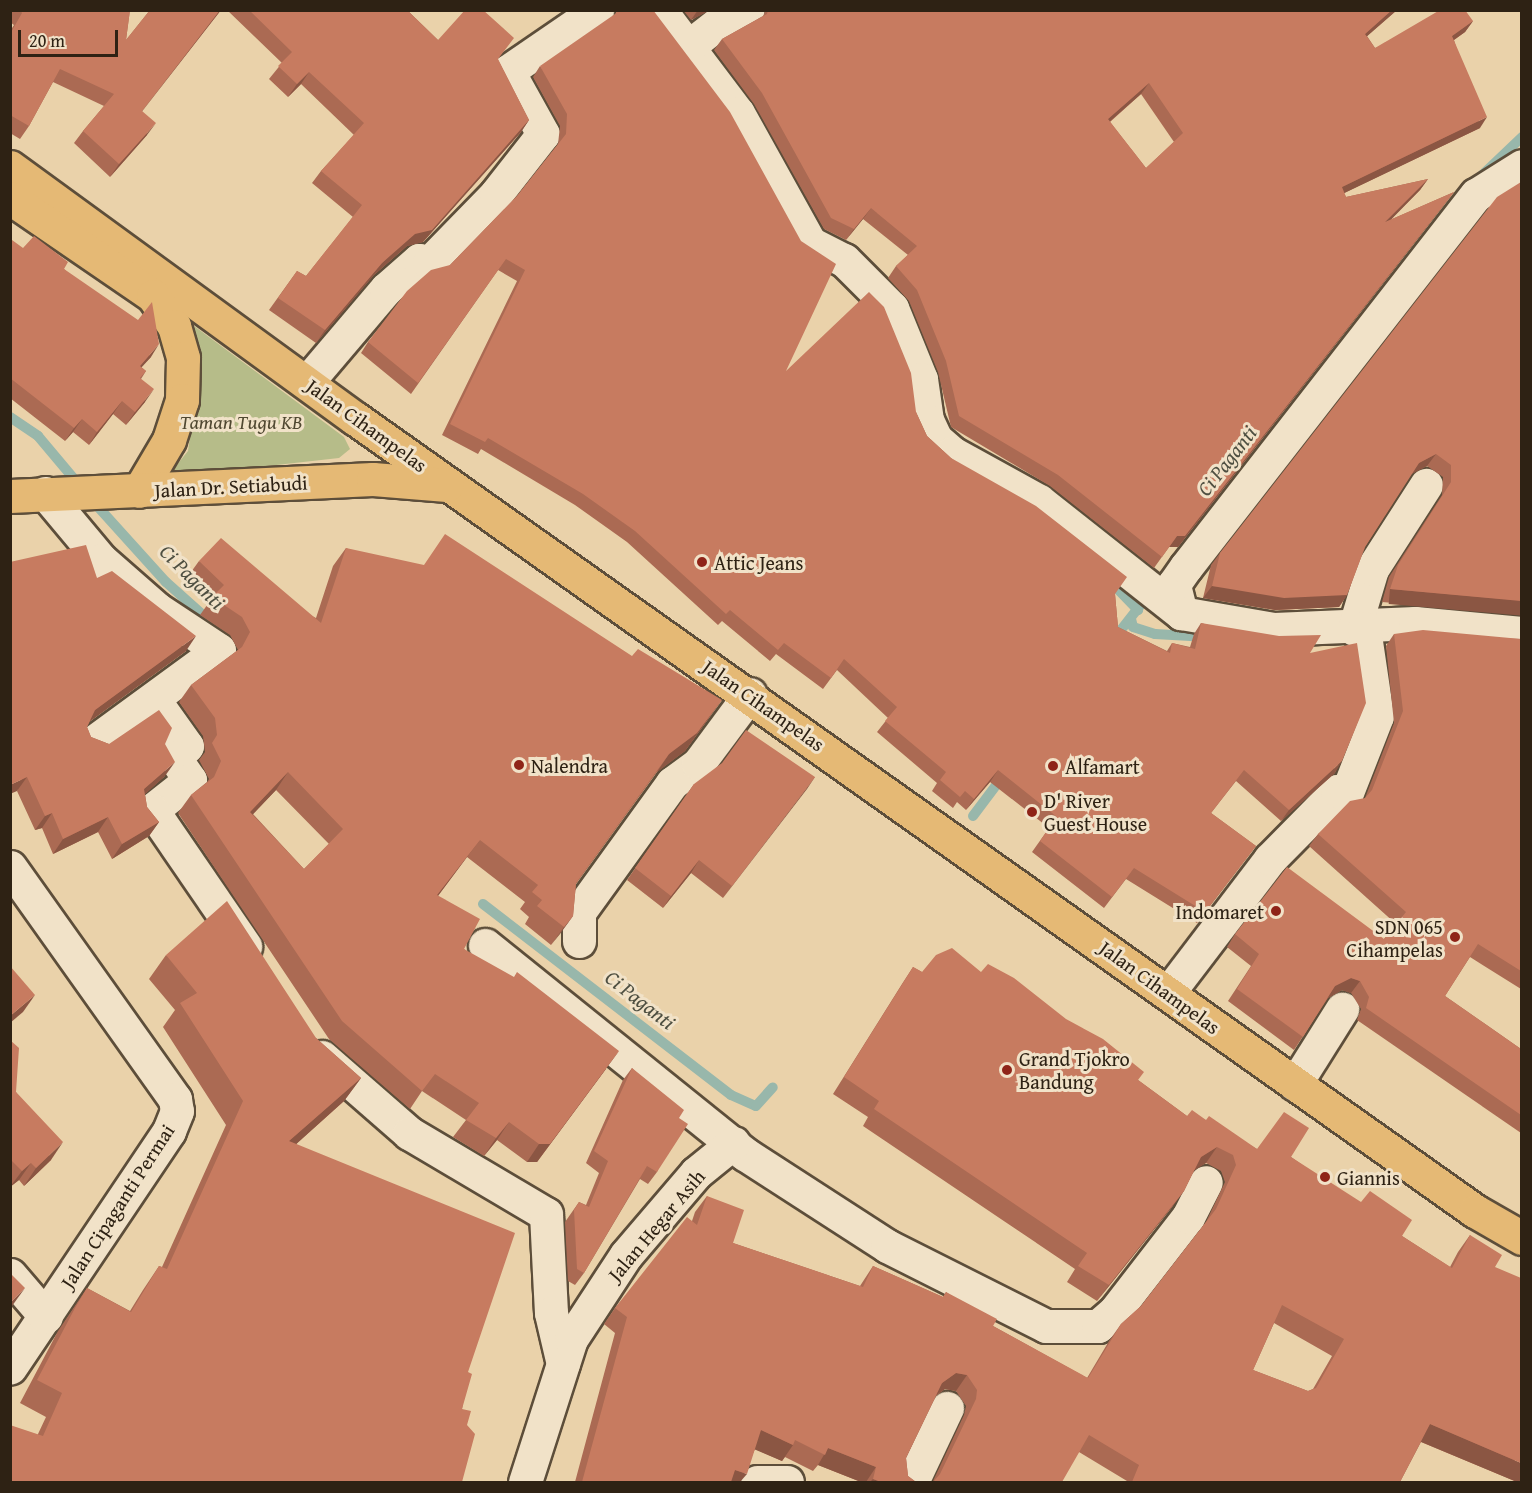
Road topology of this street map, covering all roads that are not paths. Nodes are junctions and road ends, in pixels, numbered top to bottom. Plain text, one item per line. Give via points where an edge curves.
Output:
1 (597, 10) edge
2 (660, 10) edge
3 (748, 10) edge
4 (685, 49) junction
5 (1521, 166) edge
6 (10, 167) edge
7 (10, 198) edge
8 (307, 382) junction
9 (452, 485) junction
10 (1426, 485) dead end
11 (126, 491) junction
12 (51, 493) junction
13 (10, 496) edge
14 (1161, 598) junction
15 (1361, 633) junction
16 (1521, 633) edge
17 (750, 694) junction
18 (155, 701) junction
19 (96, 740) edge
20 (10, 867) edge
21 (579, 941) dead end
22 (485, 945) dead end
23 (265, 976) edge
24 (1168, 993) junction
25 (1342, 1009) dead end
26 (302, 1032) edge
27 (1295, 1084) junction
28 (733, 1143) junction
29 (1206, 1182) dead end
30 (1521, 1238) edge
31 (10, 1275) edge
32 (46, 1317) junction
33 (563, 1364) junction
34 (10, 1368) edge
35 (947, 1408) dead end
36 (525, 1482) edge
37 (757, 1482) edge
38 (787, 1482) edge
39 (912, 1482) edge

1 - 8 street via 508,71 543,134 496,194 429,263 419,260 386,289
2 - 4 street
3 - 4 street via 732,21 721,21
4 - 14 street via 738,112 810,243 844,260 892,308 921,379 936,439 1039,501
5 - 14 street via 1469,190
6 - 8 main road, Jalan Cihampelas
7 - 11 main road via 153,296 174,326 183,358 182,400 169,440
8 - 9 main road, Jalan Cihampelas
9 - 11 main road, Jalan Dr. Setiabudi via 383,479
9 - 17 main road, Jalan Cihampelas
10 - 15 street via 1372,569
11 - 12 main road, Jalan Dr. Setiabudi
12 - 13 main road, Jalan Dr. Setiabudi
12 - 18 street via 109,567 157,609 219,650
14 - 15 street via 1274,629
15 - 16 street via 1415,623
15 - 24 street via 1377,716 1346,795 1337,791 1270,859
17 - 21 street via 698,764 672,783 579,912
17 - 24 main road, Jalan Cihampelas
18 - 19 street
18 - 23 street via 187,746 174,757 190,780 152,810
20 - 32 street, Jalan Cipaganti Permai via 175,1099 177,1111 169,1131
22 - 28 street
24 - 27 main road, Jalan Cihampelas
25 - 27 street
26 - 33 street via 315,1051 409,1133 546,1214 551,1313
27 - 30 main road, Jalan Cihampelas
28 - 29 street via 887,1246 1046,1326 1076,1330 1098,1326 1115,1311 1188,1217
28 - 33 street, Jalan Hegar Asih via 696,1173 626,1255 571,1340
31 - 32 street
32 - 34 street, Jalan Cipaganti Permai
33 - 36 street, Jalan Hegar Asih
35 - 39 street
37 - 38 street

